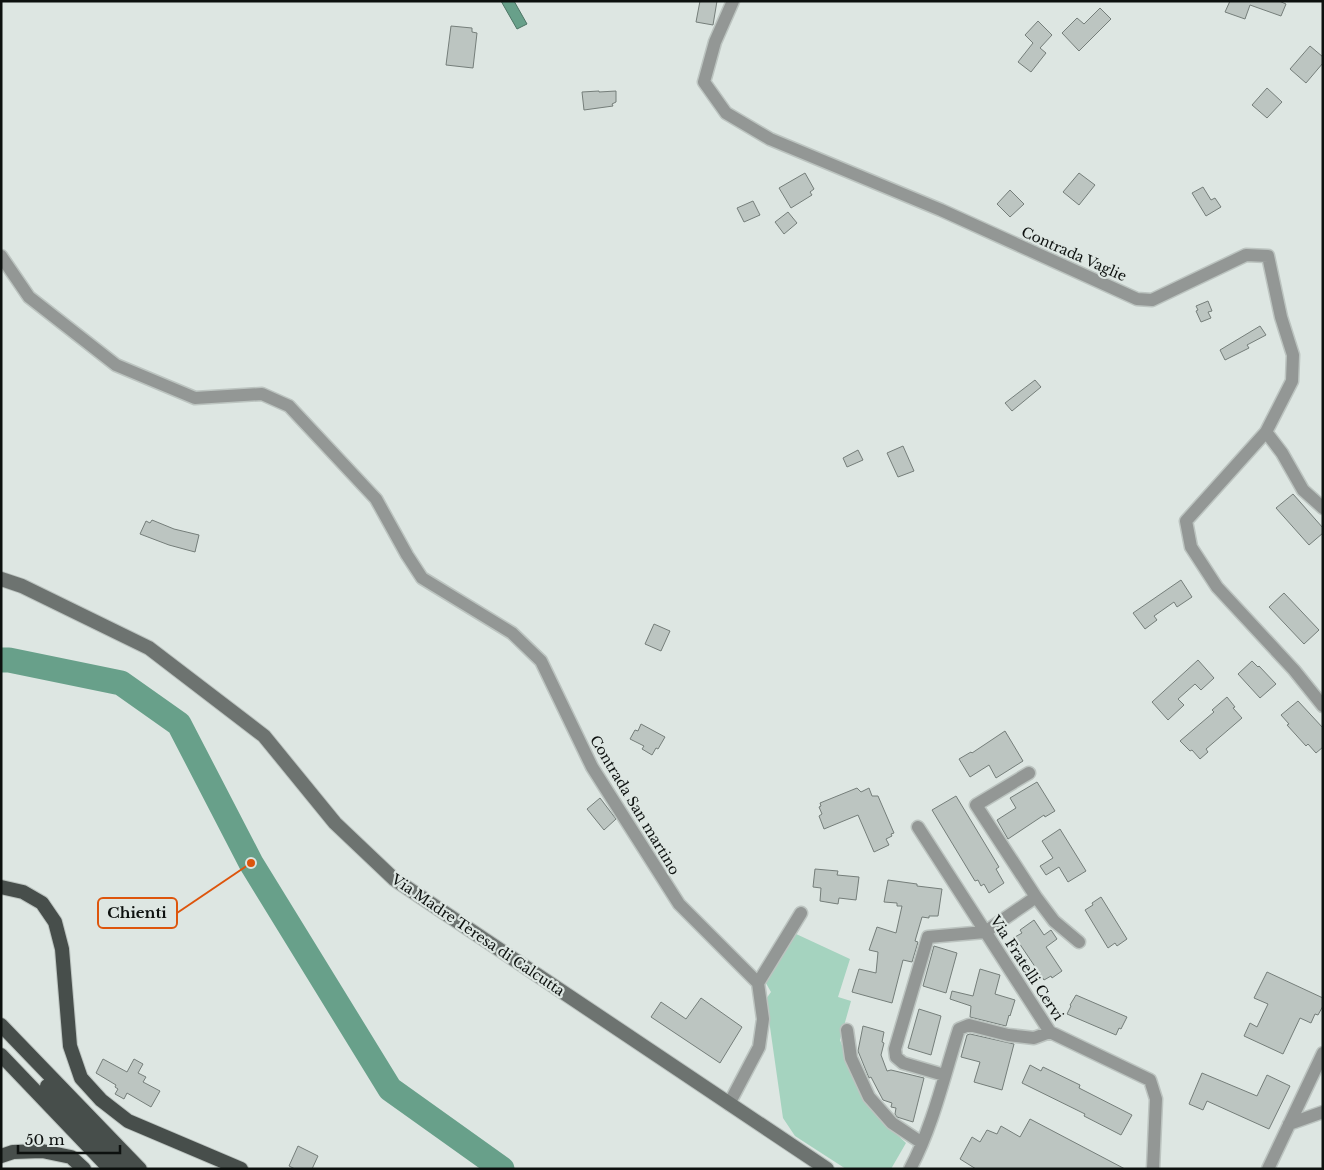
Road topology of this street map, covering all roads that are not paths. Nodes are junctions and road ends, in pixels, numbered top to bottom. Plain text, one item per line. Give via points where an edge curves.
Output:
1 (734, 1) edge
2 (1, 256) edge
3 (1266, 432) junction
4 (1323, 508) edge
5 (1, 579) edge
6 (1323, 706) edge
7 (1029, 773) dead end
8 (918, 827) dead end
9 (1, 887) edge
10 (1036, 897) junction
11 (801, 913) dead end
12 (985, 932) junction
13 (1079, 942) dead end
14 (758, 983) junction
15 (1, 1025) edge
16 (847, 1030) dead end
17 (1050, 1032) junction
18 (1, 1038) edge
19 (1323, 1053) edge
20 (1, 1055) edge
21 (944, 1075) junction
22 (729, 1104) junction
23 (1323, 1112) edge
24 (1289, 1124) junction
25 (922, 1144) junction
26 (1, 1156) edge
27 (84, 1169) edge
28 (110, 1169) edge
29 (126, 1169) edge
30 (140, 1169) edge
31 (241, 1169) edge
32 (827, 1169) edge
33 (910, 1169) edge
34 (1153, 1169) edge
35 (1268, 1169) edge

1 - 3 street, Contrada Vaglie via 715,42 704,82 726,113 770,139 941,210 1137,299 1152,300 1246,255 1268,256 1293,355 1292,381
2 - 14 street, Contrada San martino via 29,297 116,365 195,398 262,394 290,406 376,499 422,578 512,634 541,661 592,767 679,904
3 - 4 street via 1303,490
3 - 6 street via 1186,521 1191,547 1217,587
5 - 22 main road, Via Madre Teresa di Calcutta via 22,586 149,648 264,736 335,823 394,879
7 - 10 street via 976,805
8 - 12 street, Via Fratelli Cervi
9 - 31 highway via 23,892 42,903 56,922 62,949 70,1046 81,1078 101,1100 128,1121
10 - 12 street
10 - 13 street via 1054,921
11 - 14 street
12 - 17 street, Via Fratelli Cervi
12 - 21 street via 928,937 895,1049 896,1057 903,1063
14 - 22 street via 763,1019 759,1047
15 - 30 highway
16 - 25 street via 851,1058 869,1097 892,1123
17 - 21 street via 1034,1038 969,1025 959,1030
17 - 34 street, Via Fratelli Cervi via 1150,1080 1156,1099
18 - 29 highway
19 - 24 street
20 - 28 highway
21 - 25 street
22 - 32 main road, Via Madre Teresa di Calcutta
23 - 24 street
24 - 35 street
25 - 33 street
26 - 27 highway via 13,1152 42,1151 72,1157

